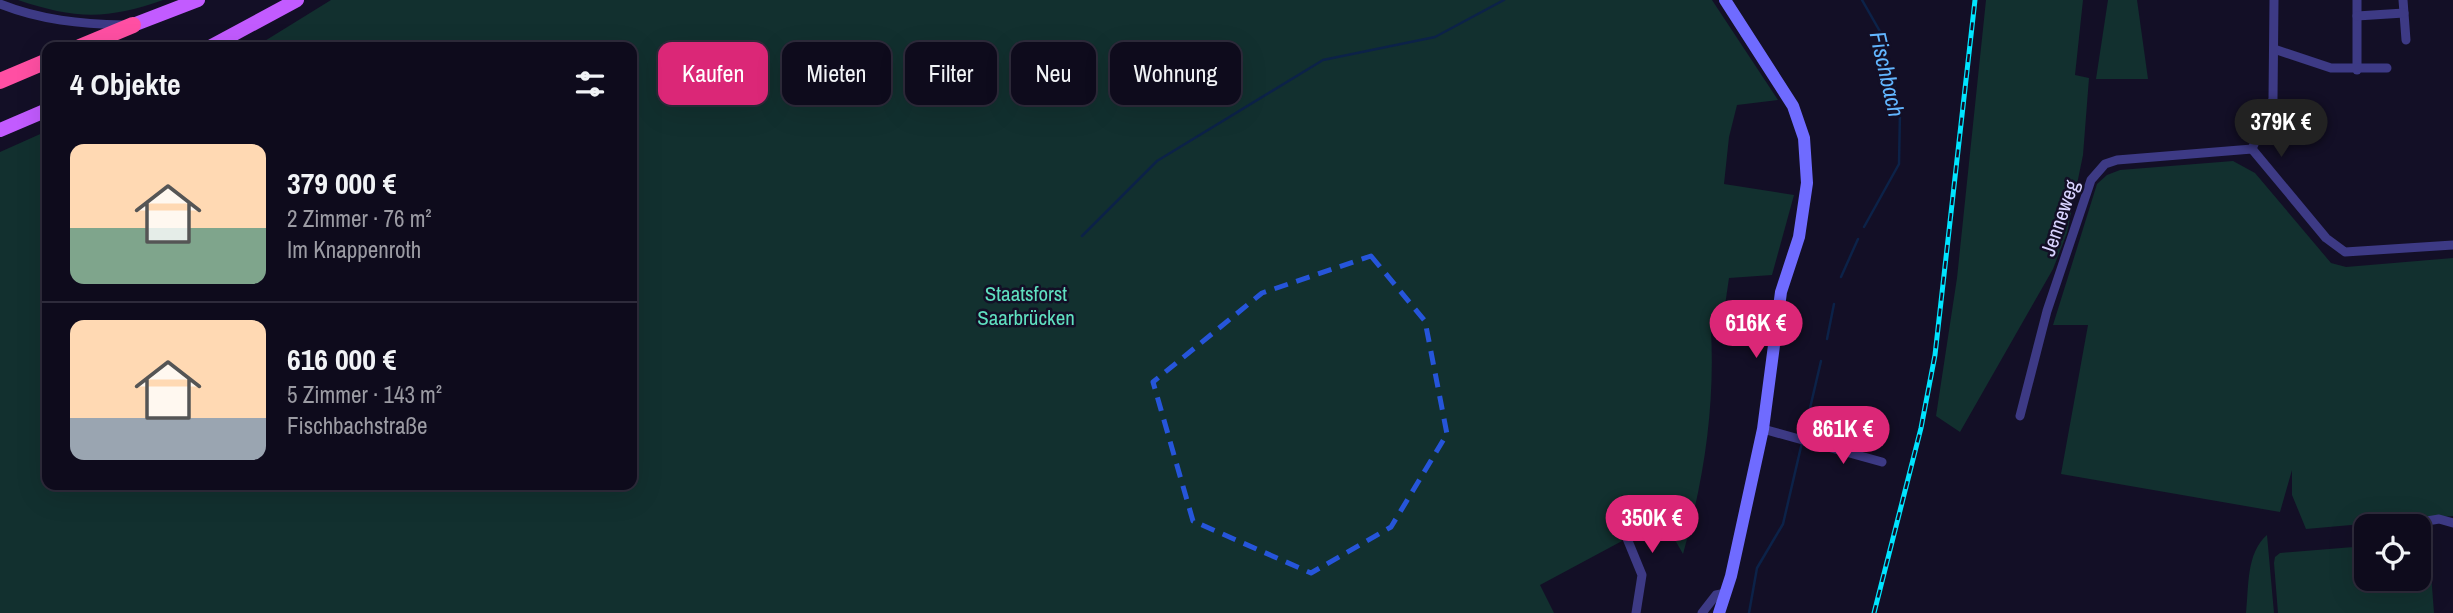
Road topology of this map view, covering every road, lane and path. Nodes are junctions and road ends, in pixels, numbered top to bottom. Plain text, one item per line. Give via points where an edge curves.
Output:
1 (198, 0) edge
2 (297, 0) edge
3 (1725, 0) edge
4 (2274, 0) edge
5 (2357, 0) edge
6 (2403, 1) edge
7 (0, 4) edge
8 (2404, 13) junction
9 (2357, 16) junction
10 (133, 25) junction
11 (2406, 40) dead end
12 (92, 42) edge
13 (219, 42) edge
14 (2274, 49) junction
15 (42, 63) edge
16 (2387, 68) dead end
17 (2357, 69) junction
18 (0, 81) edge
19 (42, 112) edge
20 (0, 130) edge
21 (2252, 149) junction
22 (2453, 245) edge
23 (2020, 416) dead end
24 (1763, 429) junction
25 (1882, 462) dead end
26 (2431, 520) edge
27 (2453, 523) edge
28 (1626, 536) dead end
29 (1726, 593) junction
30 (1636, 613) edge
31 (1702, 613) edge
32 (1720, 613) edge

1 - 10 main road
2 - 13 main road
3 - 24 main road via 1793,106 1804,138 1807,183 1799,237 1781,292
4 - 14 street
5 - 9 street
6 - 8 street
7 - 10 street via 73,23
8 - 9 street
8 - 11 street
9 - 17 street
10 - 12 highway
14 - 17 street via 2320,66
14 - 21 street via 2273,99
15 - 18 highway
16 - 17 street
19 - 20 main road
21 - 22 street via 2326,238 2345,252
21 - 23 street, Jenneweg via 2117,160 2097,171 2046,311
24 - 25 street
24 - 29 main road
26 - 27 street
28 - 30 street via 1642,575
29 - 31 street via 1716,595
29 - 32 main road

